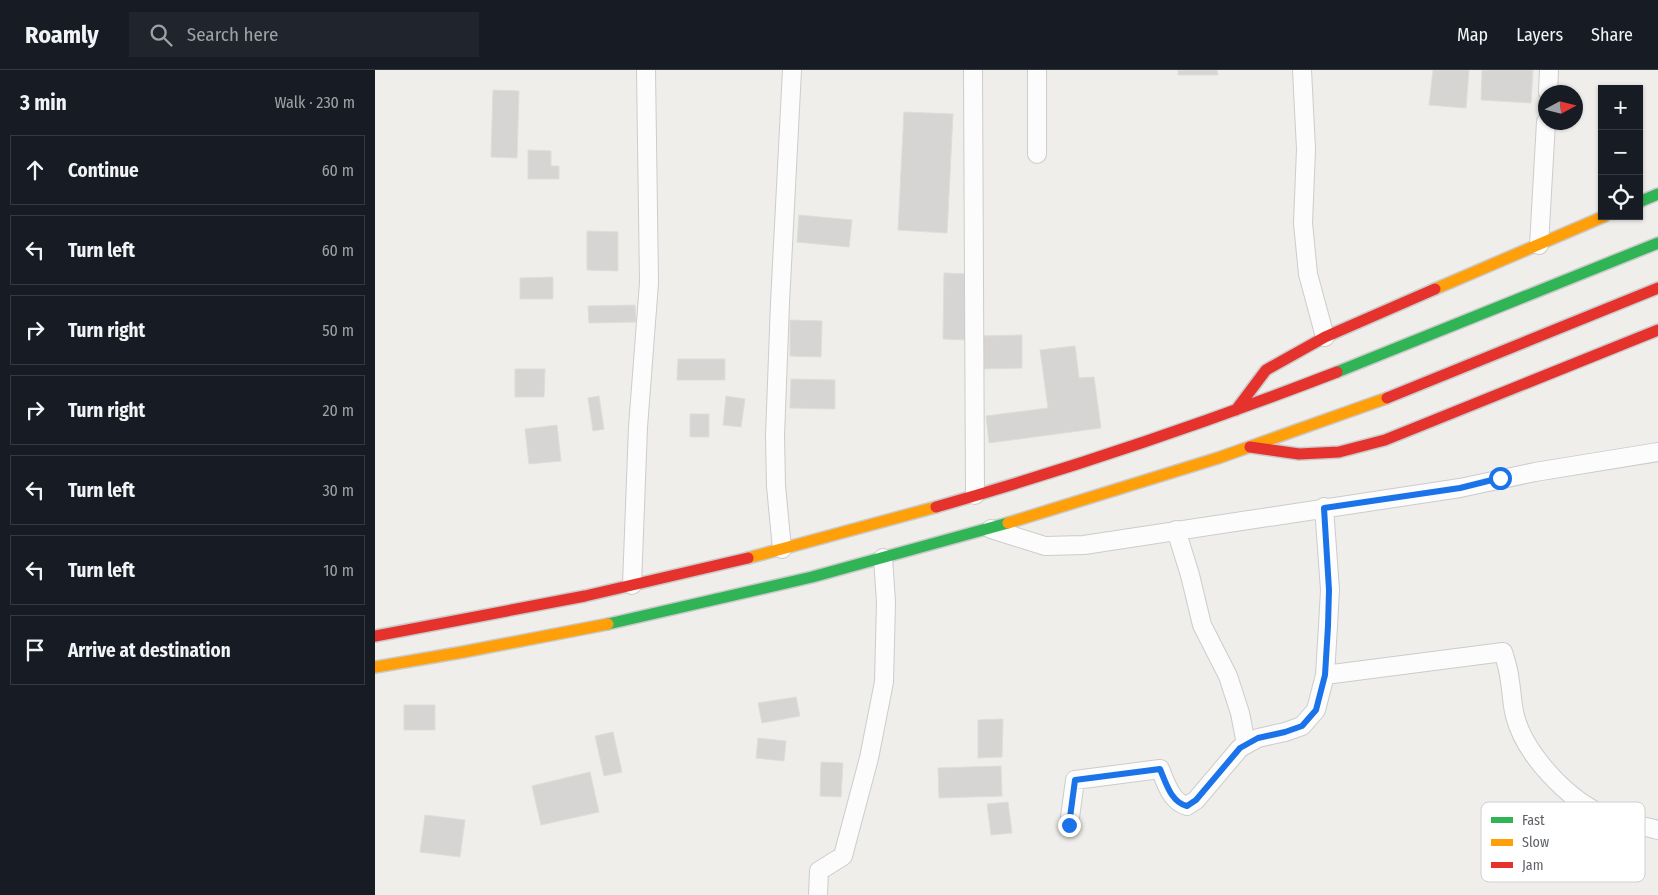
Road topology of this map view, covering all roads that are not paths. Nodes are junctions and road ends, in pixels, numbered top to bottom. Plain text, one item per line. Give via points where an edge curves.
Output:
1 (646, 70) edge
2 (792, 70) edge
3 (973, 70) edge
4 (1037, 70) edge
5 (1302, 70) edge
6 (1549, 70) edge
7 (1548, 85) edge
8 (1546, 130) edge
9 (1037, 154) dead end
10 (1658, 194) edge
11 (1643, 200) edge
12 (1598, 219) edge
13 (1658, 243) edge
14 (1539, 245) junction
15 (1658, 288) edge
16 (1658, 330) edge
17 (1325, 337) junction
18 (1236, 410) junction
19 (1250, 447) junction
20 (1658, 452) edge
21 (975, 495) junction
22 (1324, 508) junction
23 (990, 528) junction
24 (1176, 530) junction
25 (782, 549) junction
26 (883, 558) junction
27 (632, 585) junction
28 (375, 636) edge
29 (375, 667) edge
30 (1325, 675) junction
31 (1246, 744) junction
32 (1582, 802) edge
33 (1069, 825) dead end
34 (1645, 826) edge
35 (1658, 830) edge
36 (818, 895) edge

1 - 27 street via 649,283
2 - 25 street via 775,436
3 - 21 street
4 - 9 street
5 - 17 street via 1306,149 1303,223 1308,274
6 - 7 street
8 - 14 street
10 - 11 main road
12 - 14 main road
13 - 18 main road via 1350,368
14 - 17 main road
15 - 19 main road via 1364,407
16 - 19 main road via 1385,440 1339,452 1299,454
17 - 18 main road via 1266,370
18 - 21 main road
19 - 23 main road
20 - 22 street via 1460,488
21 - 25 main road
22 - 24 street
22 - 30 street via 1329,590
23 - 24 street via 1045,546 1084,545
23 - 26 main road
24 - 31 street via 1202,624 1228,676
25 - 27 main road
26 - 29 main road via 667,611
26 - 36 street via 886,602 884,682 869,758 843,856 819,871
27 - 28 main road via 426,630
30 - 31 street via 1316,710 1302,726
30 - 32 street via 1503,652 1515,716 1524,738 1551,776
31 - 33 street via 1187,806 1173,799 1160,769 1075,780
34 - 35 street

